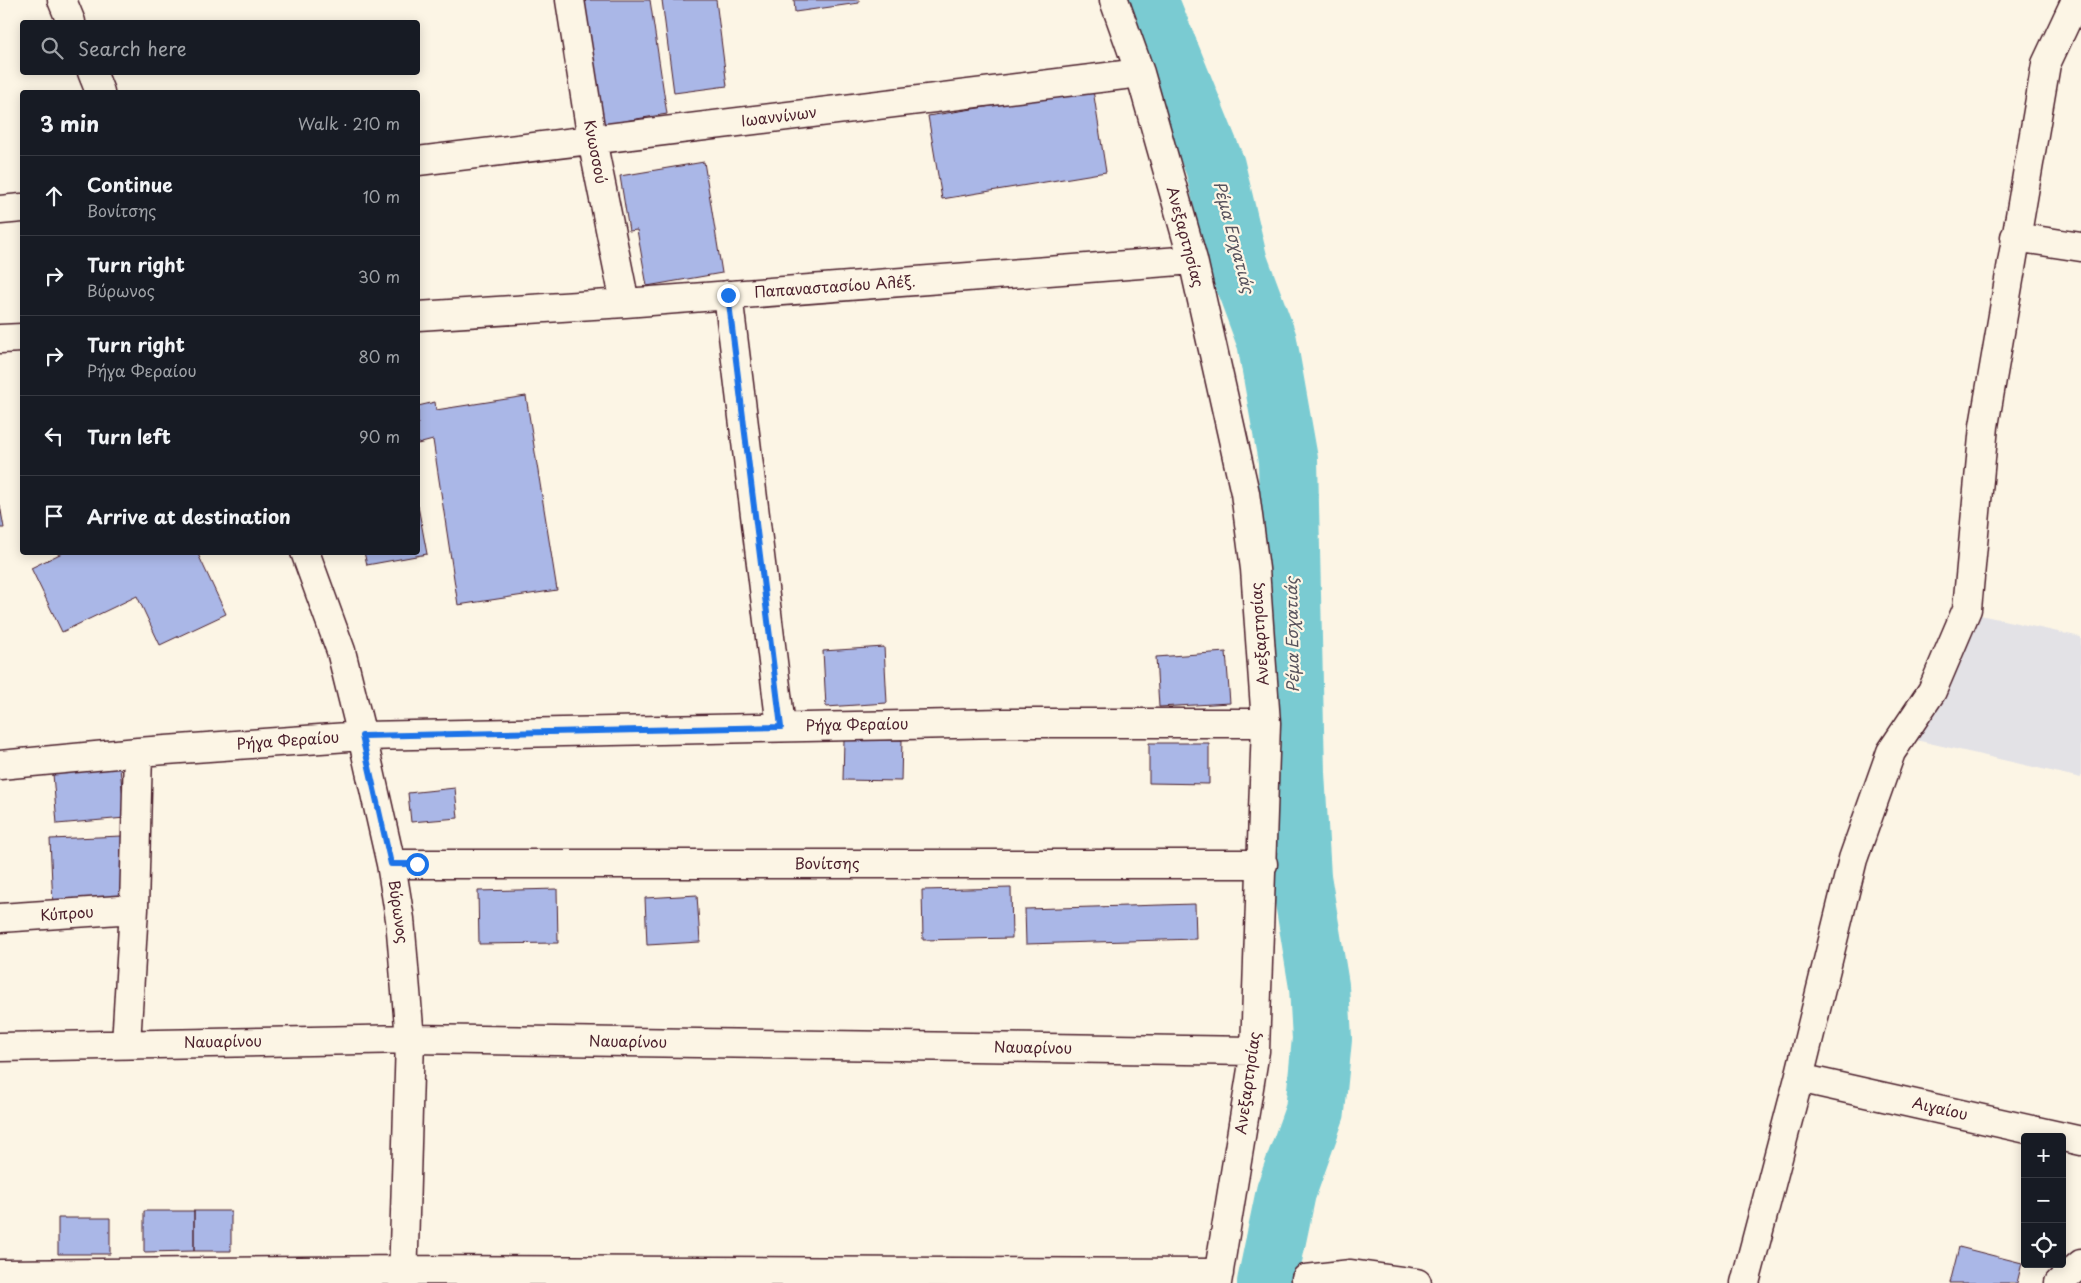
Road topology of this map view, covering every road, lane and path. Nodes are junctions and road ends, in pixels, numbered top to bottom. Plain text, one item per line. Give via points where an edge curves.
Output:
1 (62, 0) edge
2 (570, 0) edge
3 (1114, 0) edge
4 (2076, 0) edge
5 (70, 20) edge
6 (1140, 73) junction
7 (93, 75) edge
8 (99, 90) edge
9 (592, 140) junction
10 (420, 161) edge
11 (20, 208) edge
12 (0, 210) edge
13 (2015, 237) junction
14 (2081, 247) edge
15 (1193, 260) junction
16 (728, 295) junction
17 (625, 303) junction
18 (420, 316) edge
19 (20, 338) edge
20 (0, 339) edge
21 (306, 555) edge
22 (1266, 723) junction
23 (781, 727) junction
24 (362, 736) junction
25 (138, 752) junction
26 (0, 765) edge
27 (391, 864) junction
28 (1263, 864) junction
29 (134, 909) junction
30 (0, 918) edge
31 (410, 1039) junction
32 (126, 1044) junction
33 (0, 1047) edge
34 (1255, 1051) junction
35 (1799, 1078) junction
36 (2081, 1141) edge
37 (2081, 1264) edge
38 (0, 1274) edge
39 (404, 1277) edge
40 (1218, 1278) edge
41 (1306, 1279) dead end
42 (1416, 1283) edge
43 (1746, 1283) edge
44 (2059, 1283) edge

1 - 5 street
2 - 9 street, Κνωσσού
3 - 6 street, Ανεξαρτησίας
4 - 13 street via 2046,64
6 - 9 street, Ιωαννίνων
6 - 15 street, Ανεξαρτησίας
7 - 8 street
9 - 10 street, Ιωαννίνων
9 - 17 street, Κνωσσού
11 - 12 street
13 - 14 street
13 - 35 street via 1984,426 1966,609 1932,691 1892,752 1853,859
15 - 16 street, Παπαναστασίου Αλέξ.
15 - 22 street, Ανεξαρτησίας via 1245,493 1255,569
16 - 17 street, Παπαναστασίου Αλέξ.
16 - 23 street
17 - 18 street, Παπαναστασίου Αλέξ.
19 - 20 street
21 - 24 street, Βύρωνος via 341,651
22 - 23 street, Ρήγα Φεραίου
22 - 28 street, Ανεξαρτησίας
23 - 24 street, Ρήγα Φεραίου
24 - 25 street, Ρήγα Φεραίου
24 - 27 street, Βύρωνος
25 - 26 street, Ρήγα Φεραίου
25 - 29 street
27 - 28 street, Βονίτσης
27 - 31 street, Βύρωνος via 400,919
28 - 34 street, Ανεξαρτησίας
29 - 30 street, Κύπρου
29 - 32 street
31 - 32 street, Ναυαρίνου
31 - 34 street, Ναυαρίνου
31 - 39 street, Βύρωνος
32 - 33 street, Ναυαρίνου
34 - 40 street, Ανεξαρτησίας
35 - 36 street, Αιγαίου
35 - 43 street
37 - 44 street
38 - 39 street
39 - 40 street
41 - 42 street via 1351,1274

